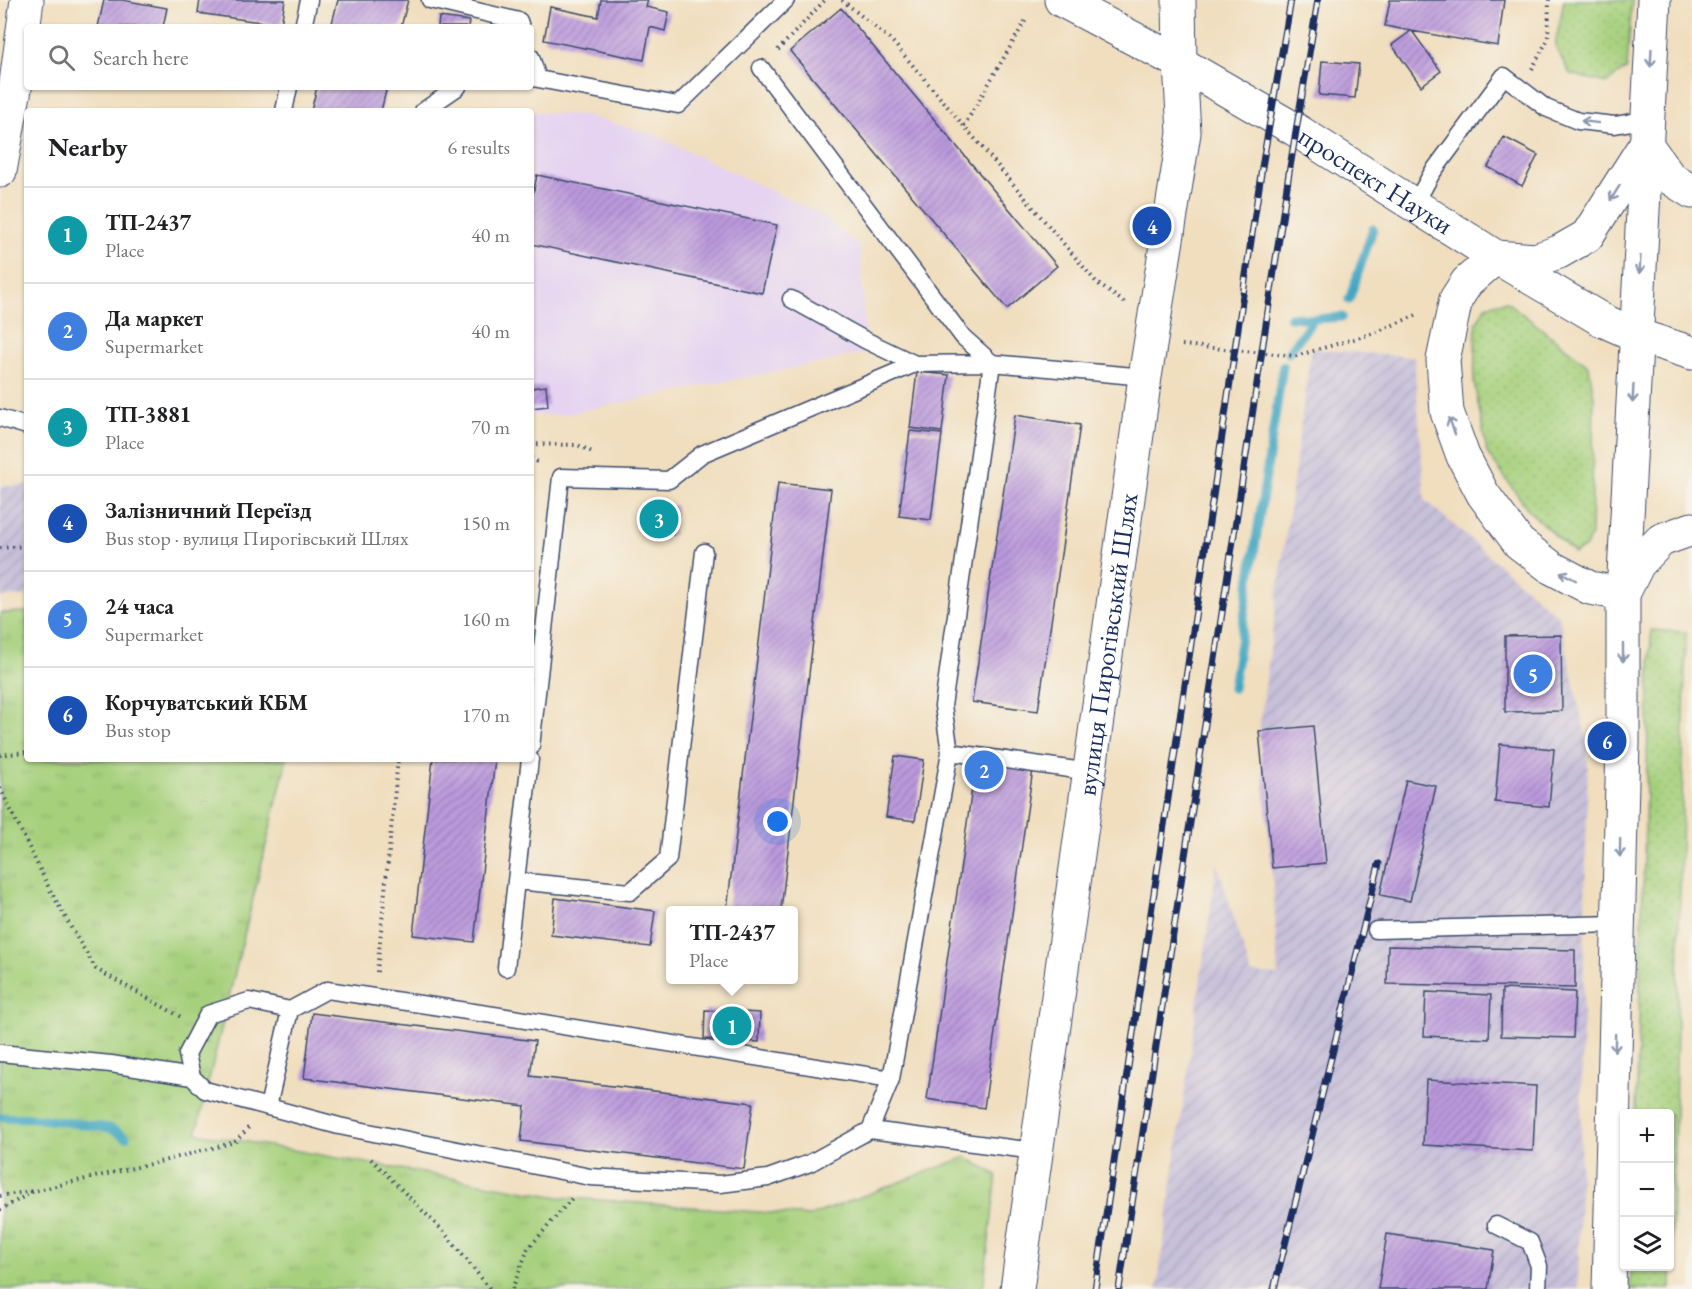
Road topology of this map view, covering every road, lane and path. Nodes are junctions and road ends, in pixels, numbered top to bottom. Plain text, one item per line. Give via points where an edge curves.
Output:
1 (27, 0) edge
2 (309, 0) edge
3 (430, 0) edge
4 (786, 0) edge
5 (825, 0) edge
6 (842, 0) edge
7 (1061, 0) edge
8 (1179, 0) edge
9 (1654, 0) edge
10 (1028, 18) dead end
11 (304, 24) edge
12 (520, 24) edge
13 (1180, 63) junction
14 (761, 68) joint
15 (534, 78) edge
16 (8, 82) edge
17 (288, 90) edge
18 (454, 90) edge
19 (285, 108) edge
20 (427, 108) edge
21 (964, 126) junction
22 (1647, 131) junction
23 (0, 171) edge
24 (1692, 192) edge
25 (1415, 204) junction
26 (1496, 256) junction
27 (791, 299) dead end
28 (1456, 299) junction
29 (1152, 333) junction
30 (1636, 335) junction
31 (1692, 353) edge
32 (992, 363) junction
33 (915, 364) junction
34 (1145, 377) junction
35 (0, 418) edge
36 (24, 425) edge
37 (1692, 530) edge
38 (24, 546) edge
39 (0, 548) edge
40 (704, 552) dead end
41 (1623, 594) junction
42 (534, 720) edge
43 (24, 752) edge
44 (951, 752) junction
45 (0, 755) edge
46 (398, 762) edge
47 (530, 762) edge
48 (1090, 772) junction
49 (0, 788) edge
50 (516, 881) junction
51 (1618, 924) junction
52 (1376, 930) dead end
53 (506, 968) dead end
54 (374, 997) junction
55 (290, 1010) junction
56 (200, 1028) junction
57 (0, 1053) edge
58 (192, 1077) junction
59 (891, 1079) junction
60 (268, 1107) junction
61 (339, 1126) junction
62 (870, 1130) junction
63 (1035, 1151) junction
64 (590, 1178) junction
65 (34, 1191) junction
66 (0, 1196) edge
67 (0, 1210) edge
68 (1496, 1225) dead end
69 (490, 1289) edge
70 (512, 1289) edge
71 (1017, 1289) edge
72 (1538, 1289) edge
73 (1609, 1289) edge

1 - 16 main road
2 - 11 lane
3 - 12 lane
4 - 15 lane via 678,105
5 - 14 path
6 - 21 path via 892,41
7 - 13 main road, проспект Науки
8 - 13 main road, вулиця Пирогівський Шлях
9 -> 22 main road
10 - 21 path
13 - 25 main road, проспект Науки
13 - 29 main road, вулиця Пирогівський Шлях via 1184,134
14 - 32 lane via 963,338
16 - 23 main road
17 - 19 lane
18 - 20 lane
21 - 29 path via 1097,283
22 - 24 main road via 1670,178
22 -> 25 lane via 1578,121 1546,108 1504,76 1432,173
22 -> 26 main road via 1587,236 1535,260
22 -> 30 main road
25 - 26 main road, проспект Науки
26 - 28 main road via 1467,282
26 - 30 main road, проспект Науки via 1602,320
27 - 33 lane
28 - 29 path via 1374,333 1296,356
41 -> 28 main road via 1590,588 1552,568 1519,543 1483,494 1463,456 1448,412 1443,360
29 - 34 main road, вулиця Пирогівський Шлях
30 - 31 main road, проспект Науки
30 -> 41 main road
32 - 33 lane
32 - 34 lane
32 - 44 lane via 943,706
33 - 42 lane via 702,454 669,480 561,477
34 - 48 main road, вулиця Пирогівський Шлях
35 - 36 lane
37 - 41 main road via 1661,540 1638,564
38 - 39 path
40 - 50 lane via 668,859 630,892
41 -> 51 main road
43 - 45 path
44 - 48 lane
44 - 59 lane
46 - 54 path
47 - 50 lane
48 - 63 main road, вулиця Пирогівський Шлях
49 - 56 path via 50,890 96,969
50 - 53 lane
51 - 52 lane
51 -> 73 main road
54 - 55 lane via 327,990
54 - 59 lane
55 - 56 lane via 249,1001 207,1014
55 - 60 lane
56 - 58 lane via 187,1054
57 - 58 lane
58 - 60 lane via 206,1090
59 - 62 lane
60 - 61 lane
60 - 65 path via 236,1142
61 - 64 lane
61 - 69 path via 444,1232
62 - 63 lane
62 - 64 lane via 810,1163 768,1178 720,1184
63 - 71 main road, вулиця Пирогівський Шлях
64 - 70 path via 528,1249
65 - 66 path
65 - 67 path
68 - 72 lane via 1530,1242 1539,1266

